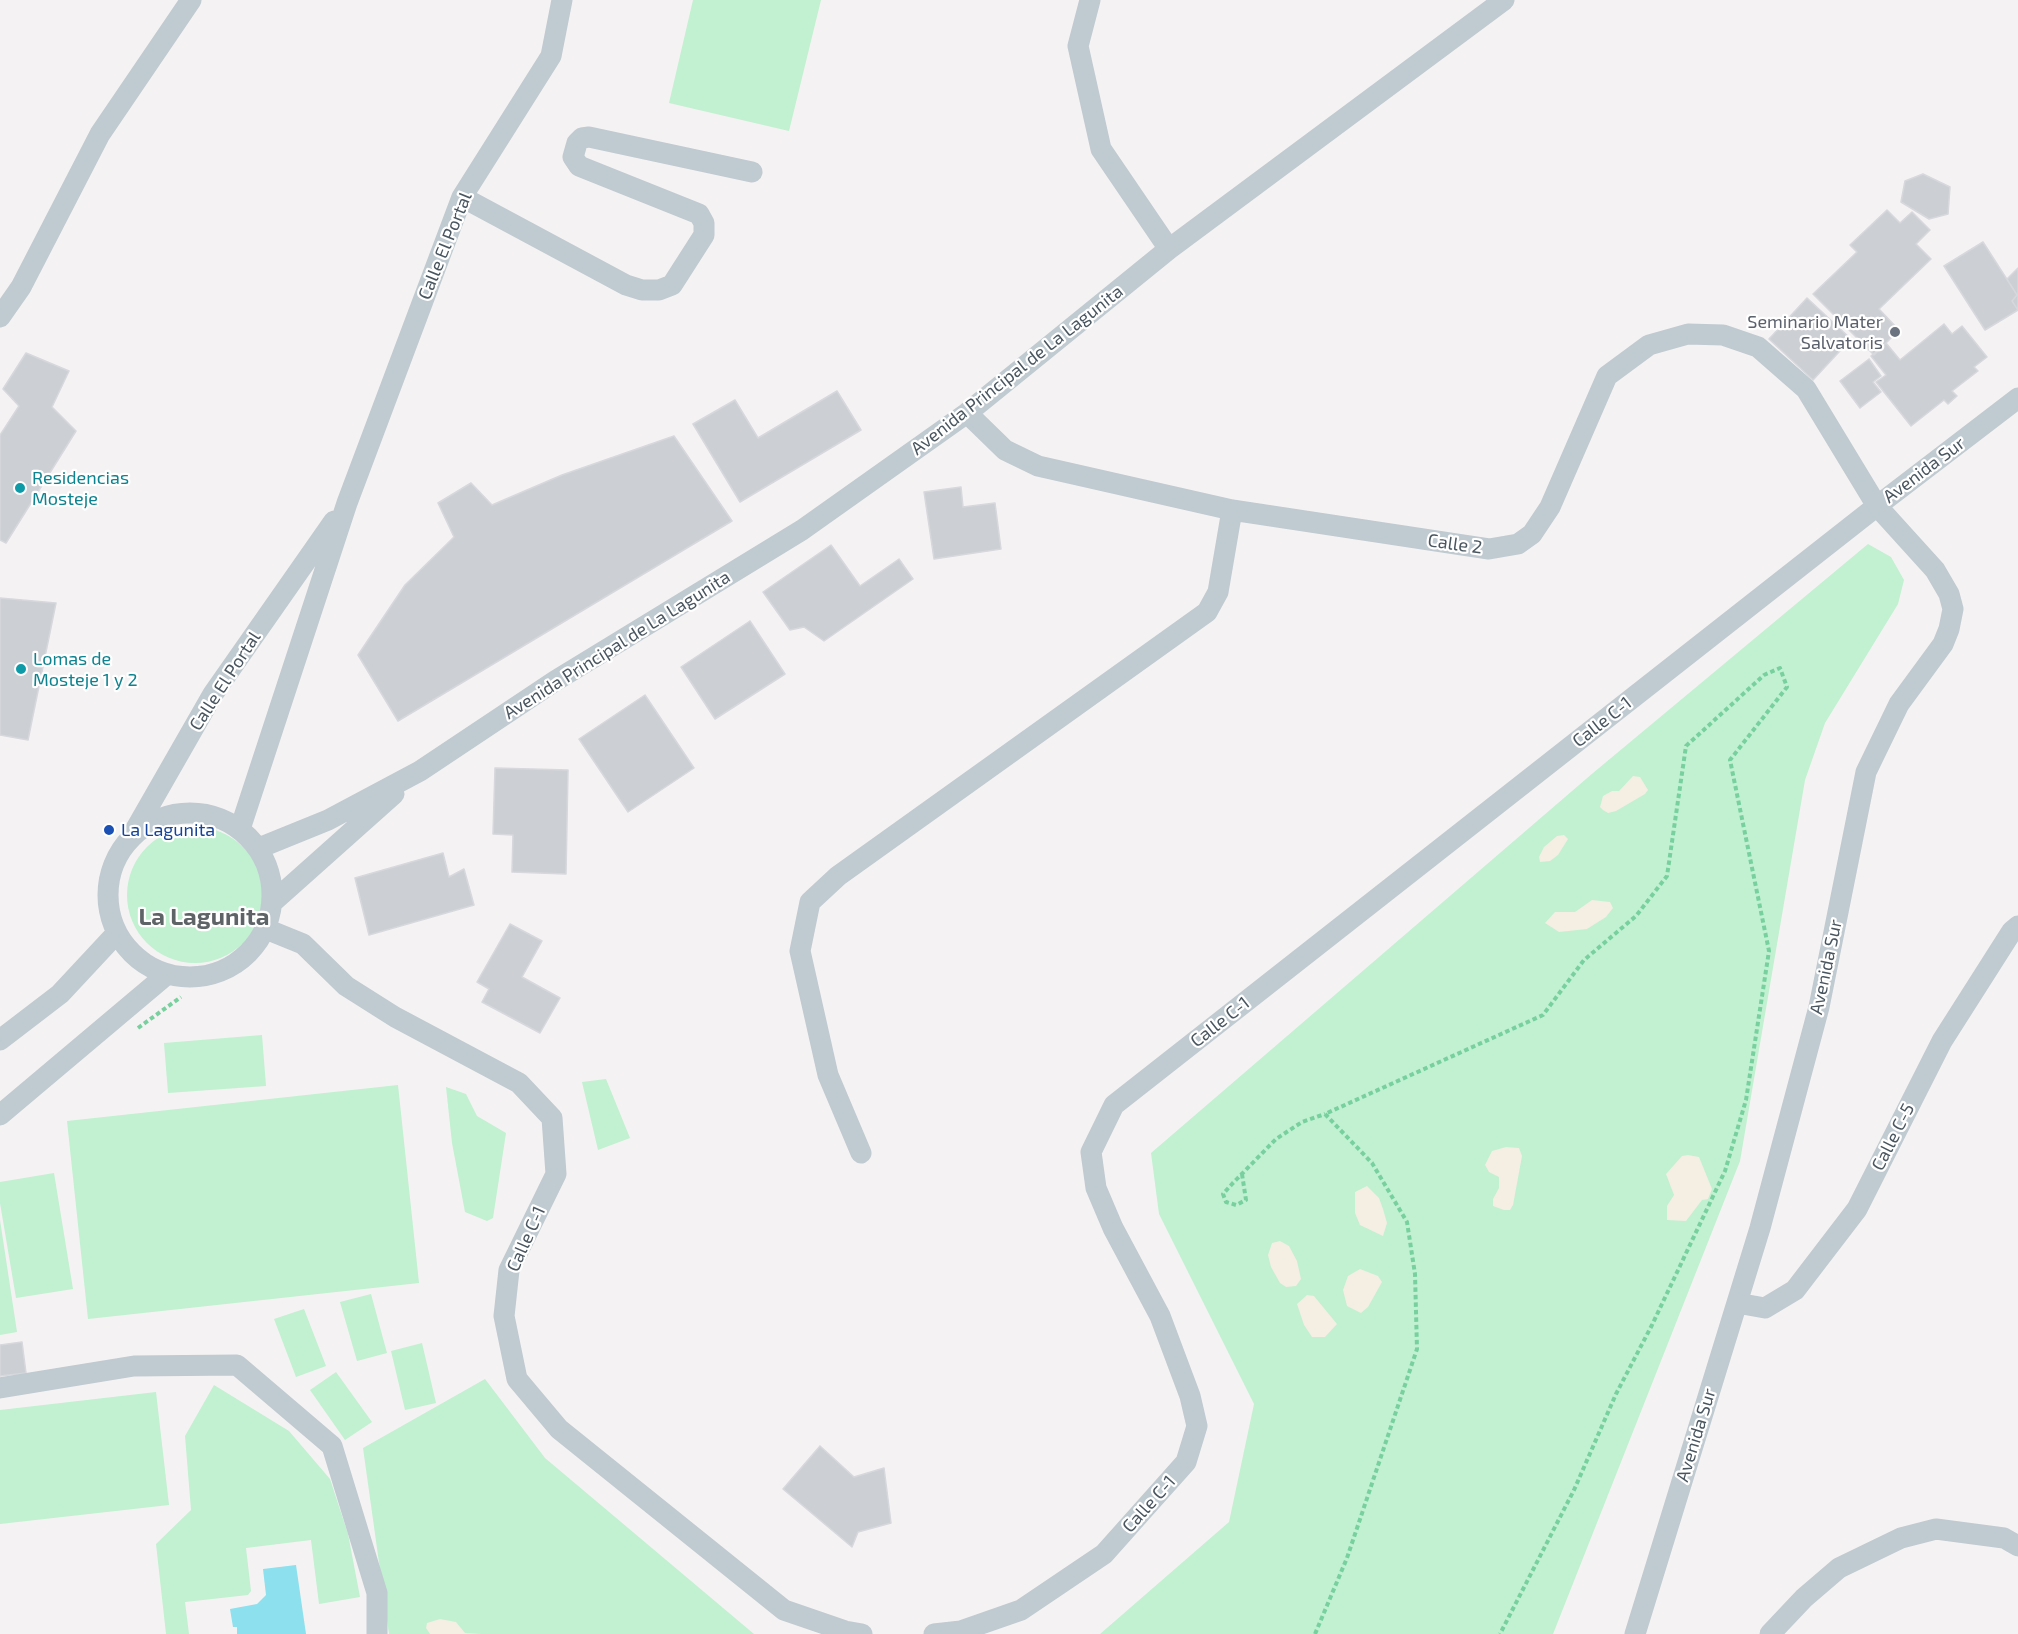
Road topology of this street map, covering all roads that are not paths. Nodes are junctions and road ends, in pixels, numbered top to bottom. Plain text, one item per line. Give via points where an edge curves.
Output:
1 (190, 0) edge
2 (562, 0) edge
3 (1090, 0) edge
4 (1504, 0) edge
5 (752, 172) dead end
6 (462, 197) junction
7 (1169, 249) junction
8 (0, 317) edge
9 (2018, 398) edge
10 (967, 413) junction
11 (347, 503) junction
12 (1877, 506) junction
13 (1232, 510) junction
14 (420, 771) junction
15 (240, 829) junction
16 (133, 834) junction
17 (259, 848) junction
18 (274, 901) junction
19 (2018, 926) edge
20 (267, 929) junction
21 (115, 935) junction
22 (165, 976) junction
23 (0, 1040) edge
24 (0, 1115) edge
25 (861, 1153) dead end
26 (1737, 1303) junction
27 (0, 1388) edge
28 (2018, 1546) edge
29 (377, 1634) edge
30 (862, 1634) edge
31 (934, 1634) edge
32 (1635, 1634) edge
33 (1770, 1634) edge

1 - 8 street via 100,134 21,287
2 - 6 street, Calle El Portal via 550,56
3 - 7 street via 1078,46 1101,149
4 - 7 street, Avenida Principal de La Lagunita
5 - 6 street via 589,137 577,143 573,158 579,166 699,214 704,235 672,285 659,290 626,285
6 - 11 street, Calle El Portal
7 - 10 street, Avenida Principal de La Lagunita
9 - 12 street, Avenida Sur
10 - 13 street, Calle 2 via 1005,450 1038,466
10 - 14 street, Avenida Principal de La Lagunita via 802,530 555,681
11 - 15 street, Calle El Portal
11 - 16 street, Calle El Portal via 213,694
12 - 13 street, Calle 2 via 1806,389 1758,347 1723,335 1688,334 1649,345 1606,376 1550,507 1532,534 1518,544 1489,549
12 - 26 street, Avenida Sur via 1935,570 1953,609 1943,644 1899,705 1866,772 1819,1007
12 - 31 street, Calle C-1 via 1114,1105 1091,1152 1096,1188 1160,1316 1190,1396 1197,1426 1186,1462 1104,1554 1021,1610 960,1631
13 - 25 street via 1218,592 1207,612 838,876 810,902 800,951 828,1075
14 - 17 street, Avenida Principal de La Lagunita via 328,820
14 - 18 street, Avenida Principal de La Lagunita
15 - 16 street via 205,814 176,815 166,816
15 - 17 street
16 - 21 street via 115,859 106,884 107,910
17 - 18 street via 270,874
18 - 20 street
19 - 26 street, Calle C-5 via 1942,1041 1857,1209 1795,1290 1765,1308
20 - 22 street via 242,961 206,978
20 - 30 street, Calle C-1 via 303,944 346,986 395,1017 519,1083 552,1118 556,1174 509,1270 504,1316 517,1379 559,1429 784,1610
21 - 22 street
21 - 23 street via 60,994
22 - 24 street
26 - 32 street, Avenida Sur
27 - 29 street via 134,1366 237,1365 332,1446 377,1593
28 - 33 street via 2004,1538 1936,1529 1901,1538 1839,1568

